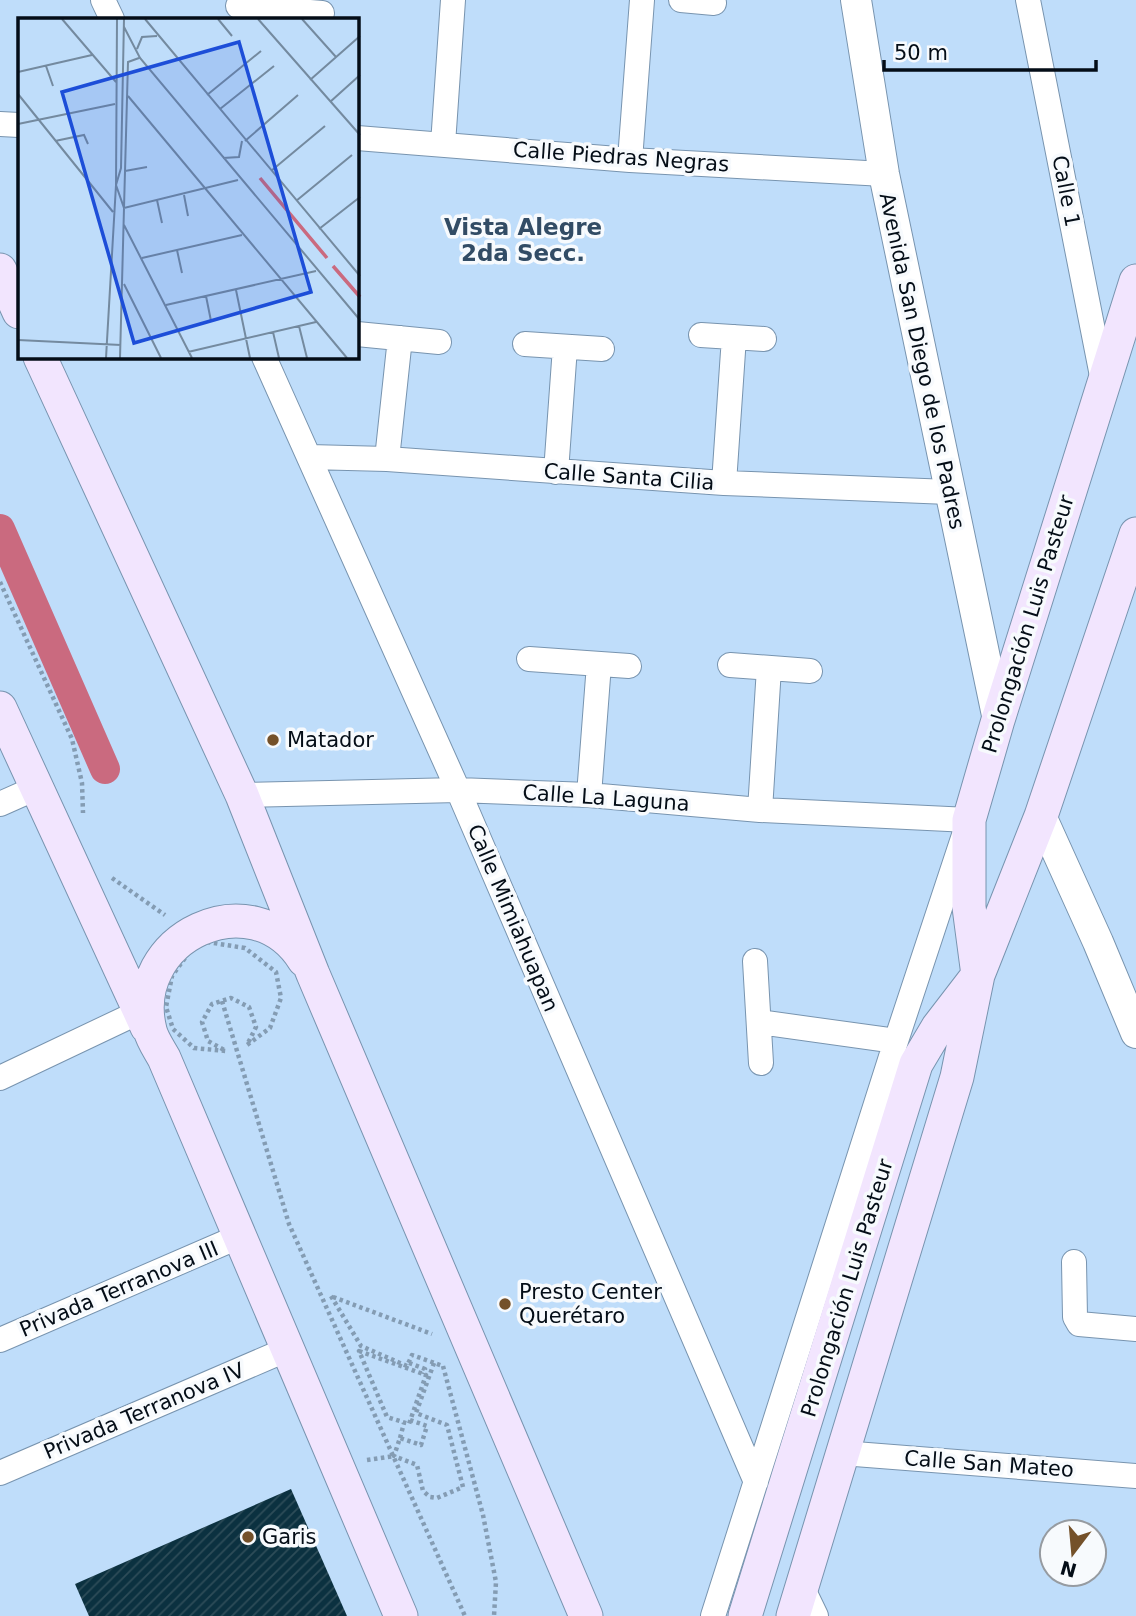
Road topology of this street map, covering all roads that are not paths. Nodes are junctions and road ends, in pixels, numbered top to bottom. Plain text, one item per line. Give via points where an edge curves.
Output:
1 (103, 0) edge
2 (453, 0) edge
3 (642, 0) edge
4 (681, 0) edge
5 (856, 0) edge
6 (1028, 0) edge
7 (714, 2) dead end
8 (238, 6) dead end
9 (322, 13) dead end
10 (284, 14) edge
11 (112, 18) edge
12 (0, 124) edge
13 (18, 125) edge
14 (359, 138) edge
15 (443, 144) junction
16 (630, 160) junction
17 (884, 174) junction
18 (0, 270) edge
19 (1136, 281) edge
20 (18, 310) edge
21 (359, 334) edge
22 (701, 335) dead end
23 (734, 337) junction
24 (400, 338) junction
25 (764, 339) dead end
26 (439, 342) dead end
27 (525, 344) dead end
28 (565, 347) junction
29 (602, 349) dead end
30 (41, 359) edge
31 (265, 359) edge
32 (1103, 383) junction
33 (309, 457) junction
34 (387, 459) junction
35 (556, 472) junction
36 (724, 483) junction
37 (948, 492) junction
38 (1136, 534) edge
39 (529, 659) dead end
40 (598, 664) junction
41 (730, 665) dead end
42 (629, 666) dead end
43 (769, 667) junction
44 (810, 671) dead end
45 (0, 708) edge
46 (998, 720) junction
47 (36, 788) junction
48 (458, 790) junction
49 (242, 795) junction
50 (589, 795) junction
51 (0, 804) edge
52 (760, 810) junction
53 (1041, 816) junction
54 (969, 820) junction
55 (755, 961) dead end
56 (313, 974) junction
57 (978, 975) junction
58 (139, 1012) junction
59 (760, 1022) junction
60 (1136, 1033) edge
61 (896, 1041) junction
62 (164, 1058) junction
63 (761, 1063) dead end
64 (0, 1078) edge
65 (238, 1237) junction
66 (1074, 1262) dead end
67 (1136, 1329) edge
68 (0, 1340) edge
69 (288, 1349) junction
70 (842, 1453) junction
71 (0, 1473) edge
72 (1136, 1476) edge
73 (756, 1482) junction
74 (804, 1606) edge
75 (401, 1616) edge
76 (586, 1616) edge
77 (713, 1616) edge
78 (745, 1616) edge

1 - 11 street
2 - 15 street
3 - 16 street
4 - 7 street
5 - 17 street, Avenida San Diego de los Padres
6 - 32 street, Calle 1
8 - 10 street
9 - 10 street
12 - 13 street
14 - 15 street, Calle Piedras Negras
15 - 16 street, Calle Piedras Negras
16 - 17 street, Calle Piedras Negras
17 - 37 street, Avenida San Diego de los Padres
18 - 20 main road
19 - 32 main road, Prolongación Luis Pasteur
21 - 24 street
22 - 23 street
23 - 25 street
23 - 36 street
24 - 26 street
24 - 34 street
27 - 28 street
28 - 29 street
28 - 35 street
30 - 49 main road
31 - 33 street, Calle Mimiahuapan
32 - 46 main road, Prolongación Luis Pasteur
33 - 34 street, Calle Santa Cilia
33 - 48 street, Calle Mimiahuapan
34 - 35 street, Calle Santa Cilia
35 - 36 street, Calle Santa Cilia
36 - 37 street, Calle Santa Cilia
37 - 46 street, Avenida San Diego de los Padres
38 - 53 main road, Prolongación Luis Pasteur
39 - 40 street
40 - 42 street
40 - 50 street
41 - 43 street
43 - 44 street
43 - 52 street
45 - 47 main road
46 - 54 main road, Prolongación Luis Pasteur
47 - 51 street
47 - 58 main road
48 - 49 street, Calle La Laguna
48 - 50 street, Calle La Laguna
48 - 73 street, Calle Mimiahuapan
49 - 56 main road
50 - 52 street, Calle La Laguna
52 - 54 street, Calle La Laguna
53 - 57 main road, Prolongación Luis Pasteur
53 - 60 street
54 - 57 main road, Prolongación Luis Pasteur via 969,907
54 - 61 street
55 - 59 street
56 - 62 main road via 298,950 276,933 251,923 223,921 172,947 154,971 147,1001 150,1031
56 - 76 main road
57 - 70 main road, Prolongación Luis Pasteur via 957,1077
57 - 78 main road, Prolongación Luis Pasteur via 916,1064
58 - 62 main road
58 - 64 street
59 - 61 street
59 - 63 street
61 - 73 street
62 - 65 main road
65 - 68 street, Privada Terranova III
65 - 69 main road
66 - 67 street via 1075,1317 1080,1324
69 - 71 street, Privada Terranova IV
69 - 75 main road
70 - 72 street, Calle San Mateo
70 - 74 main road, Prolongación Luis Pasteur
73 - 77 street

